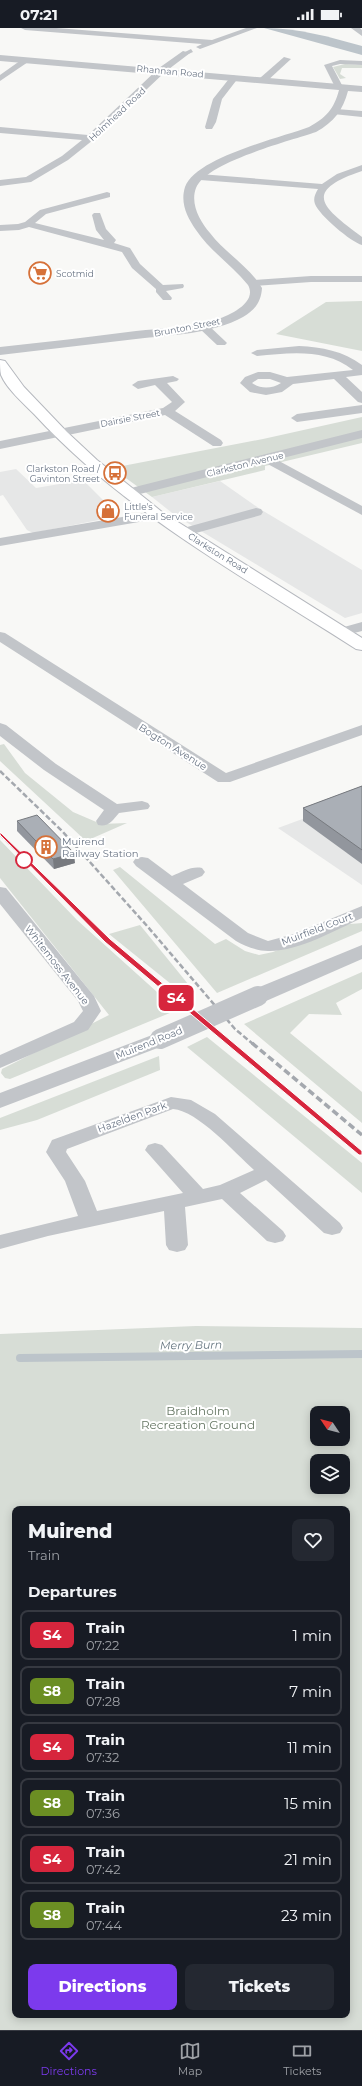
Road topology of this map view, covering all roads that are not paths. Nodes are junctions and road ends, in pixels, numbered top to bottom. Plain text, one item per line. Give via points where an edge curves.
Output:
1 (25, 28) edge
2 (253, 28) edge
3 (355, 28) edge
4 (362, 34) edge
5 (211, 42) junction
6 (0, 58) edge
7 (287, 59) dead end
8 (27, 60) junction
9 (362, 63) edge
10 (162, 70) junction
11 (235, 77) junction
12 (0, 79) edge
13 (263, 80) junction
14 (342, 87) junction
15 (362, 89) edge
16 (336, 112) junction
17 (362, 114) edge
18 (209, 126) dead end
19 (0, 130) edge
20 (90, 138) junction
21 (362, 168) edge
22 (200, 177) junction
23 (0, 183) edge
24 (324, 187) junction
25 (107, 195) dead end
26 (97, 215) dead end
27 (28, 224) junction
28 (0, 228) edge
29 (360, 238) edge
30 (105, 243) junction
31 (362, 279) edge
32 (254, 283) junction
33 (179, 286) dead end
34 (161, 288) junction
35 (167, 298) dead end
36 (203, 326) junction
37 (221, 343) dead end
38 (0, 351) edge
39 (257, 353) dead end
40 (362, 371) edge
41 (2, 372) edge
42 (337, 375) junction
43 (174, 379) dead end
44 (285, 380) dead end
45 (158, 381) junction
46 (138, 384) dead end
47 (362, 399) edge
48 (362, 409) edge
49 (167, 411) junction
50 (297, 418) dead end
51 (59, 434) junction
52 (362, 434) edge
53 (217, 443) dead end
54 (0, 445) edge
55 (268, 459) junction
56 (128, 493) junction
57 (362, 511) edge
58 (256, 512) dead end
59 (157, 515) junction
60 (185, 532) junction
61 (0, 542) edge
62 (362, 626) edge
63 (342, 632) junction
64 (0, 636) edge
65 (362, 645) edge
66 (0, 728) edge
67 (362, 730) edge
68 (142, 806) dead end
69 (142, 862) dead end
70 (196, 872) dead end
71 (171, 882) junction
72 (0, 892) edge
73 (362, 911) edge
74 (362, 951) edge
75 (0, 1062) edge
76 (1, 1099) edge
77 (155, 1150) dead end
78 (268, 1171) junction
79 (226, 1191) junction
80 (198, 1197) junction
81 (174, 1202) junction
82 (90, 1220) junction
83 (332, 1228) dead end
84 (275, 1236) dead end
85 (0, 1242) edge
86 (177, 1245) dead end

1 - 5 street
2 - 5 street, Holmhead Road
3 - 4 street
5 - 10 street, Holmhead Road via 189,52
6 - 8 street, Rhannan Road
7 - 13 street
8 - 10 street, Rhannan Road
8 - 12 street
9 - 14 street via 328,64
10 - 11 street, Rhannan Road
10 - 20 street, Holmhead Road
11 - 13 street, Rhannan Road
11 - 18 street via 216,102 212,123
13 - 14 street, Rhannan Road
14 - 15 street, Rhannan Road
14 - 16 street
16 - 17 street
16 - 22 street via 317,128 243,152 216,164
19 - 20 street
20 - 23 street, Holmhead Road via 34,178 22,182
21 - 24 street via 334,179
22 - 24 street
22 - 32 street via 189,196 193,216 216,246
24 - 29 street via 319,197 320,205
25 - 27 street via 43,212
26 - 30 street via 101,230 111,240
27 - 28 street
27 - 30 street
30 - 34 street via 126,250 136,266
31 - 32 street
32 - 36 street, Brunton Street via 255,299 246,310 225,320
33 - 34 street
34 - 35 street via 161,292
36 - 37 street
36 - 38 street, Brunton Street
39 - 40 street via 302,349 325,352 349,360
40 - 42 street
41 - 51 main road, Clarkston Road
42 - 44 street
42 - 47 street
43 - 45 street
45 - 46 street
45 - 49 street via 179,402
48 - 50 street
49 - 51 street, Dairsie Street
49 - 53 street, Dairsie Street
51 - 54 street, Dairsie Street
51 - 56 main road, Clarkston Road
52 - 55 street, Clarkston Avenue
55 - 56 street, Clarkston Avenue
55 - 57 street
56 - 59 main road, Clarkston Road
58 - 60 street
59 - 60 main road, Clarkston Road
59 - 61 street
60 - 63 main road, Clarkston Road
62 - 63 street
63 - 65 main road, Clarkston Road
64 - 67 street, Bogton Avenue via 224,779
66 - 68 street via 109,815
69 - 71 street, Muirfield Court
70 - 71 street
71 - 73 street, Muirfield Court via 242,937 256,944 269,946 285,943
72 - 75 street, Whitemoss Avenue via 87,1000 92,1011 81,1026
74 - 76 street, Muirend Road, bridge via 160,1040
77 - 80 street
78 - 79 street
78 - 82 street, Hazelden Park via 208,1118 184,1104 171,1102 59,1144 56,1152 75,1181
78 - 83 street, Hazelden Park
79 - 80 street
79 - 84 street
80 - 81 street
81 - 82 street
81 - 86 street
82 - 85 street

